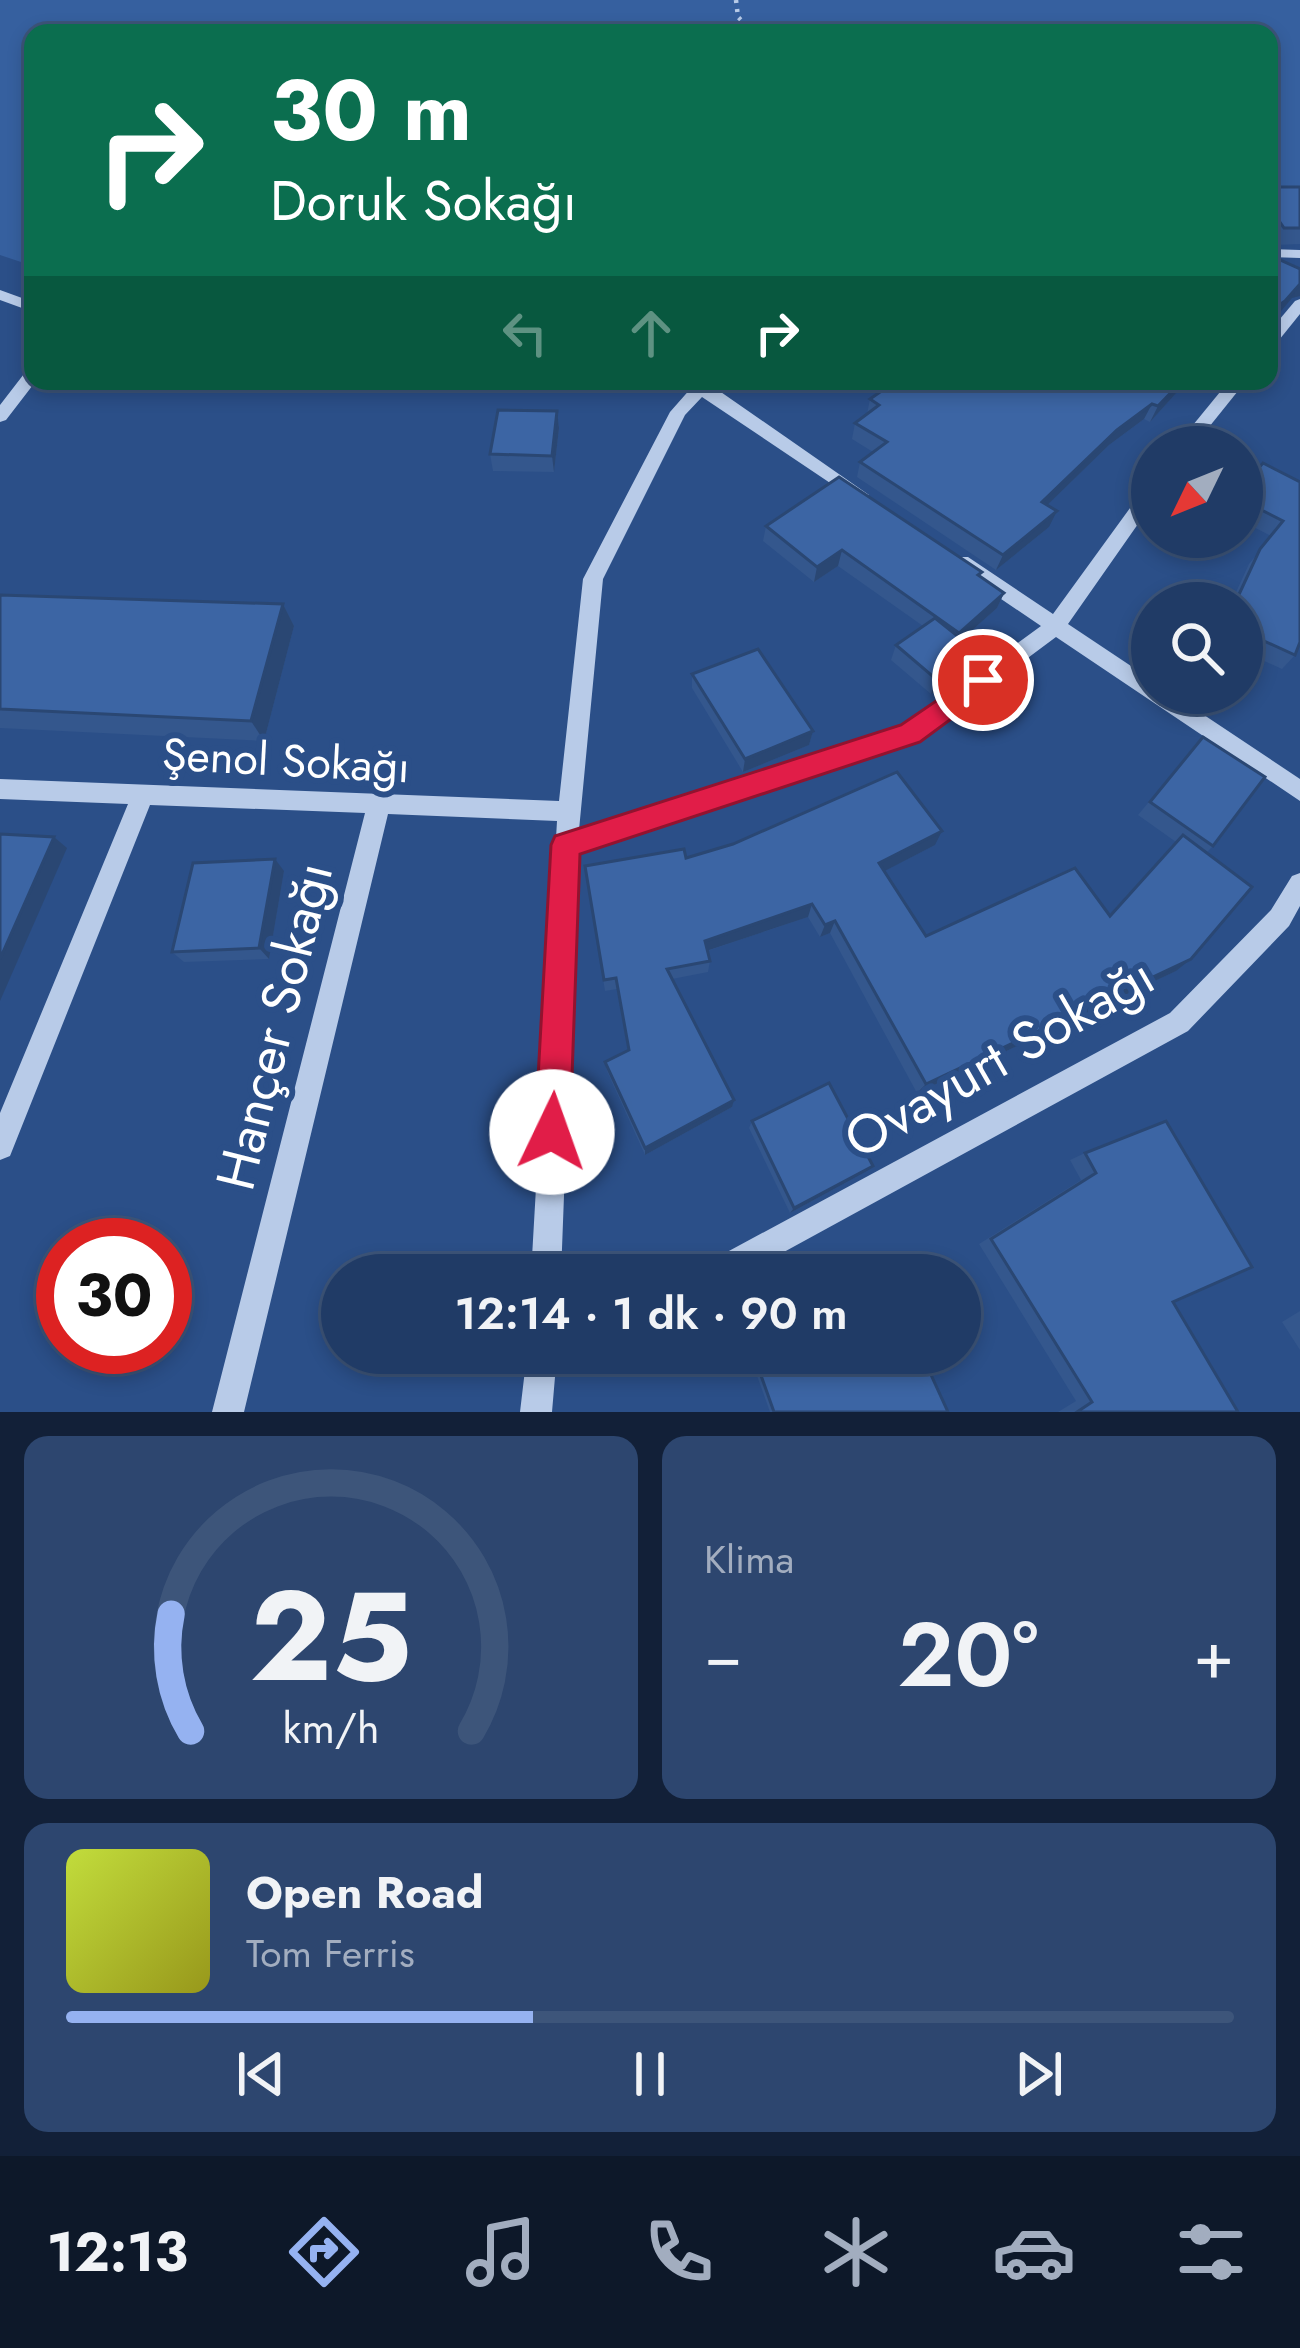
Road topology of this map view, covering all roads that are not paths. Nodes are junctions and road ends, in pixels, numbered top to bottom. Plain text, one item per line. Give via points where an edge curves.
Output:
1 (1300, 304) edge
2 (1278, 339) edge
3 (24, 385) edge
4 (694, 390) edge
5 (708, 390) edge
6 (1231, 390) edge
7 (0, 416) edge
8 (1201, 426) edge
9 (878, 507) edge
10 (1131, 520) edge
11 (938, 547) edge
12 (1056, 626) junction
13 (1131, 677) edge
14 (1186, 714) edge
15 (0, 788) edge
16 (1300, 791) edge
17 (144, 792) junction
18 (379, 803) junction
19 (569, 811) junction
20 (566, 845) junction
21 (1300, 884) edge
22 (0, 1146) edge
23 (547, 1254) edge
24 (752, 1254) edge
25 (547, 1374) edge
26 (227, 1412) edge
27 (536, 1412) edge

1 - 2 street
3 - 7 street
4 - 19 street via 593,579
5 - 9 street
6 - 8 street
10 - 12 street
11 - 12 street
12 - 13 street
12 - 20 street via 910,734
14 - 16 street
15 - 17 street, Şenol Sokağı
17 - 18 street, Şenol Sokağı
17 - 22 street
18 - 19 street, Şenol Sokağı
18 - 26 street, Hançer Sokağı
19 - 20 street
20 - 23 street
21 - 24 street, Ovayurt Sokağı via 1280,918 1179,1022
25 - 27 street

